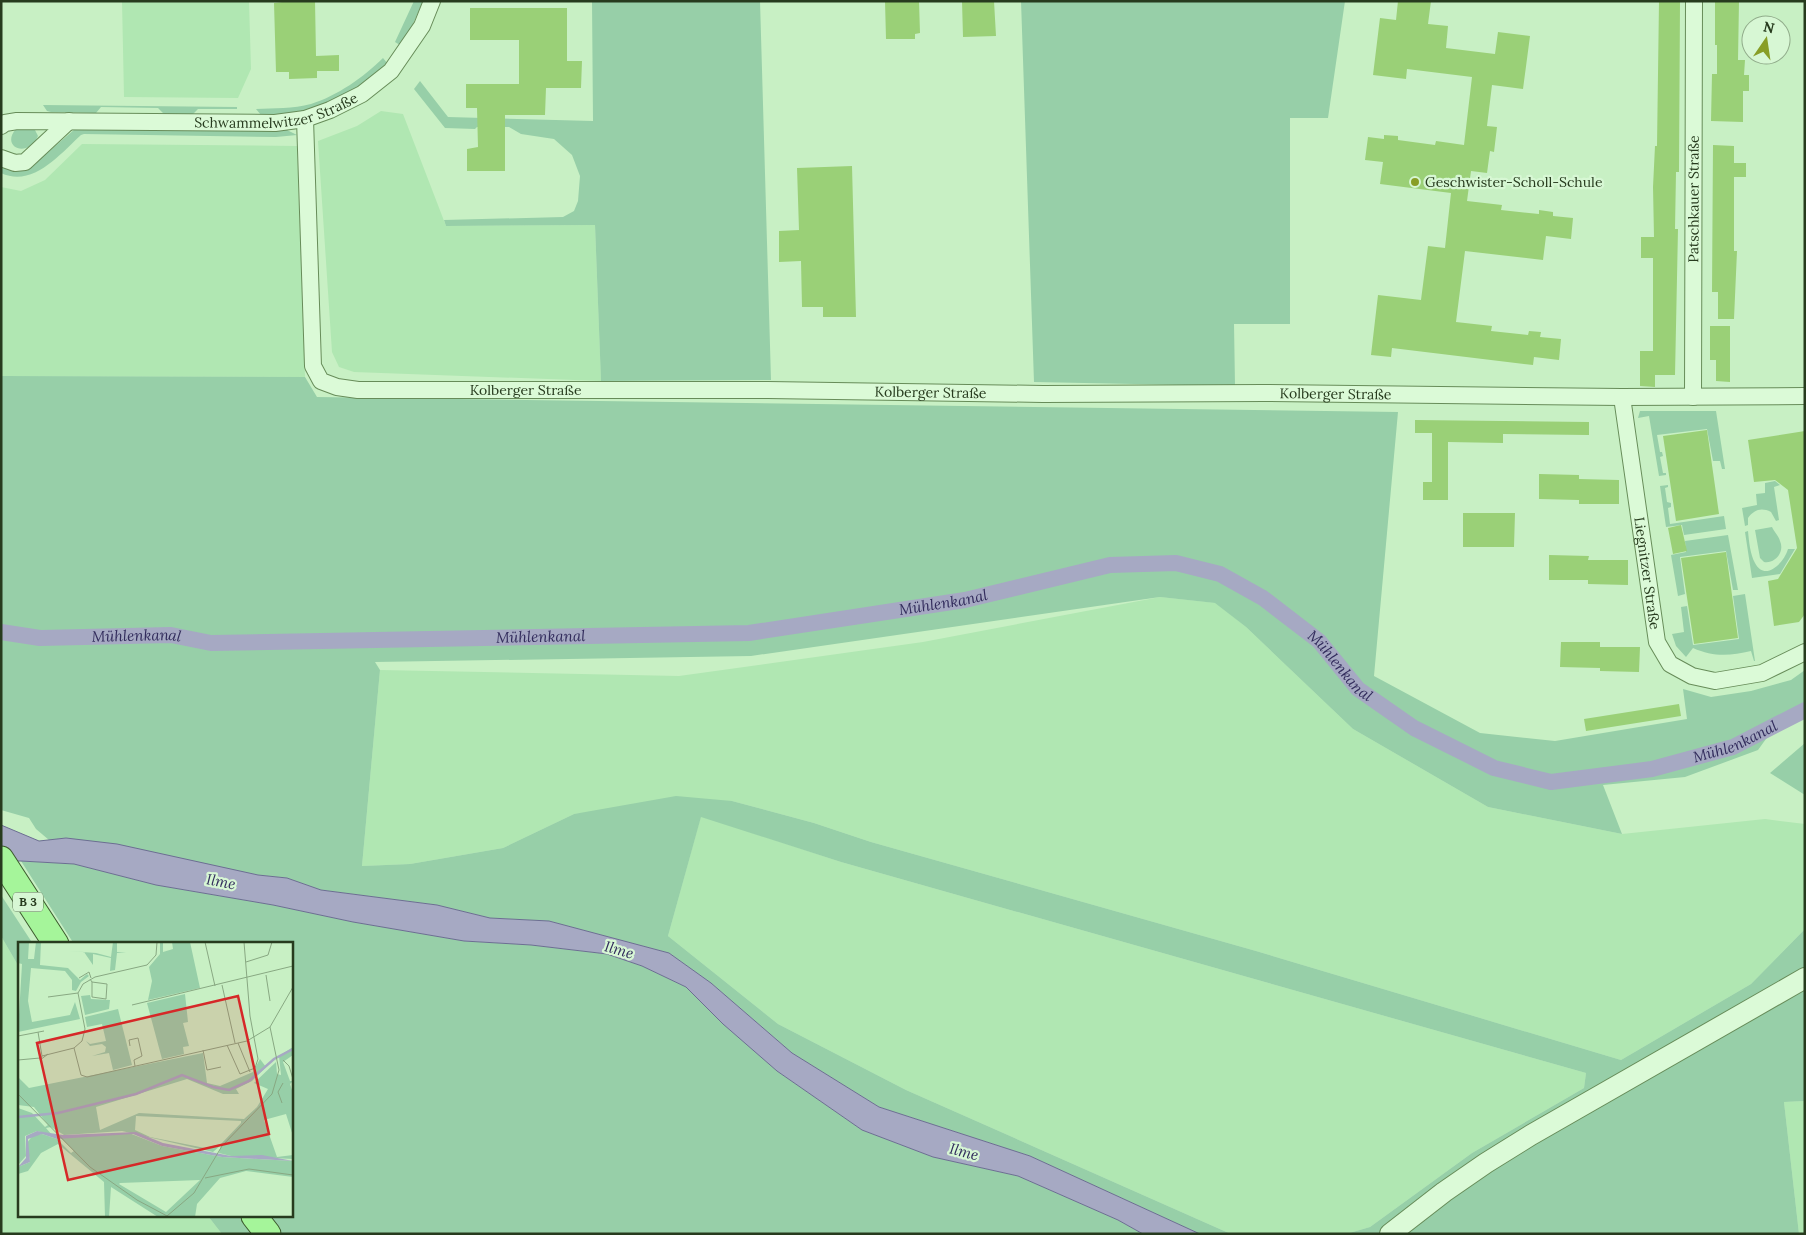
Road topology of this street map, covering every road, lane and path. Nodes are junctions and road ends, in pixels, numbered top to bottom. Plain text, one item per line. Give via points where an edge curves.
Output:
1 (432, 1) edge
2 (1694, 1) edge
3 (305, 119) junction
4 (69, 121) junction
5 (1, 126) edge
6 (1, 158) edge
7 (1622, 396) junction
8 (1805, 396) edge
9 (1693, 397) junction
10 (1805, 652) edge
11 (1, 859) edge
12 (55, 942) edge
13 (1805, 978) edge
14 (256, 1218) edge
15 (268, 1234) edge
16 (1390, 1234) edge

1 - 3 street, Schwammelwitzer Straße via 422,26 391,71 362,94
2 - 9 street, Patschkauer Straße
3 - 4 street, Schwammelwitzer Straße via 276,123
3 - 7 street, Kolberger Straße via 313,366 321,381 338,387 358,390
4 - 5 street, Schwammelwitzer Straße via 17,121
4 - 6 street via 25,162 15,163
7 - 9 street, Kolberger Straße
7 - 10 street, Liegnitzer Straße via 1657,642 1670,664 1692,676 1715,681 1762,673
8 - 9 street, Kolberger Straße
11 - 12 main road, B 3
13 - 16 street via 1539,1130 1444,1192
14 - 15 main road

